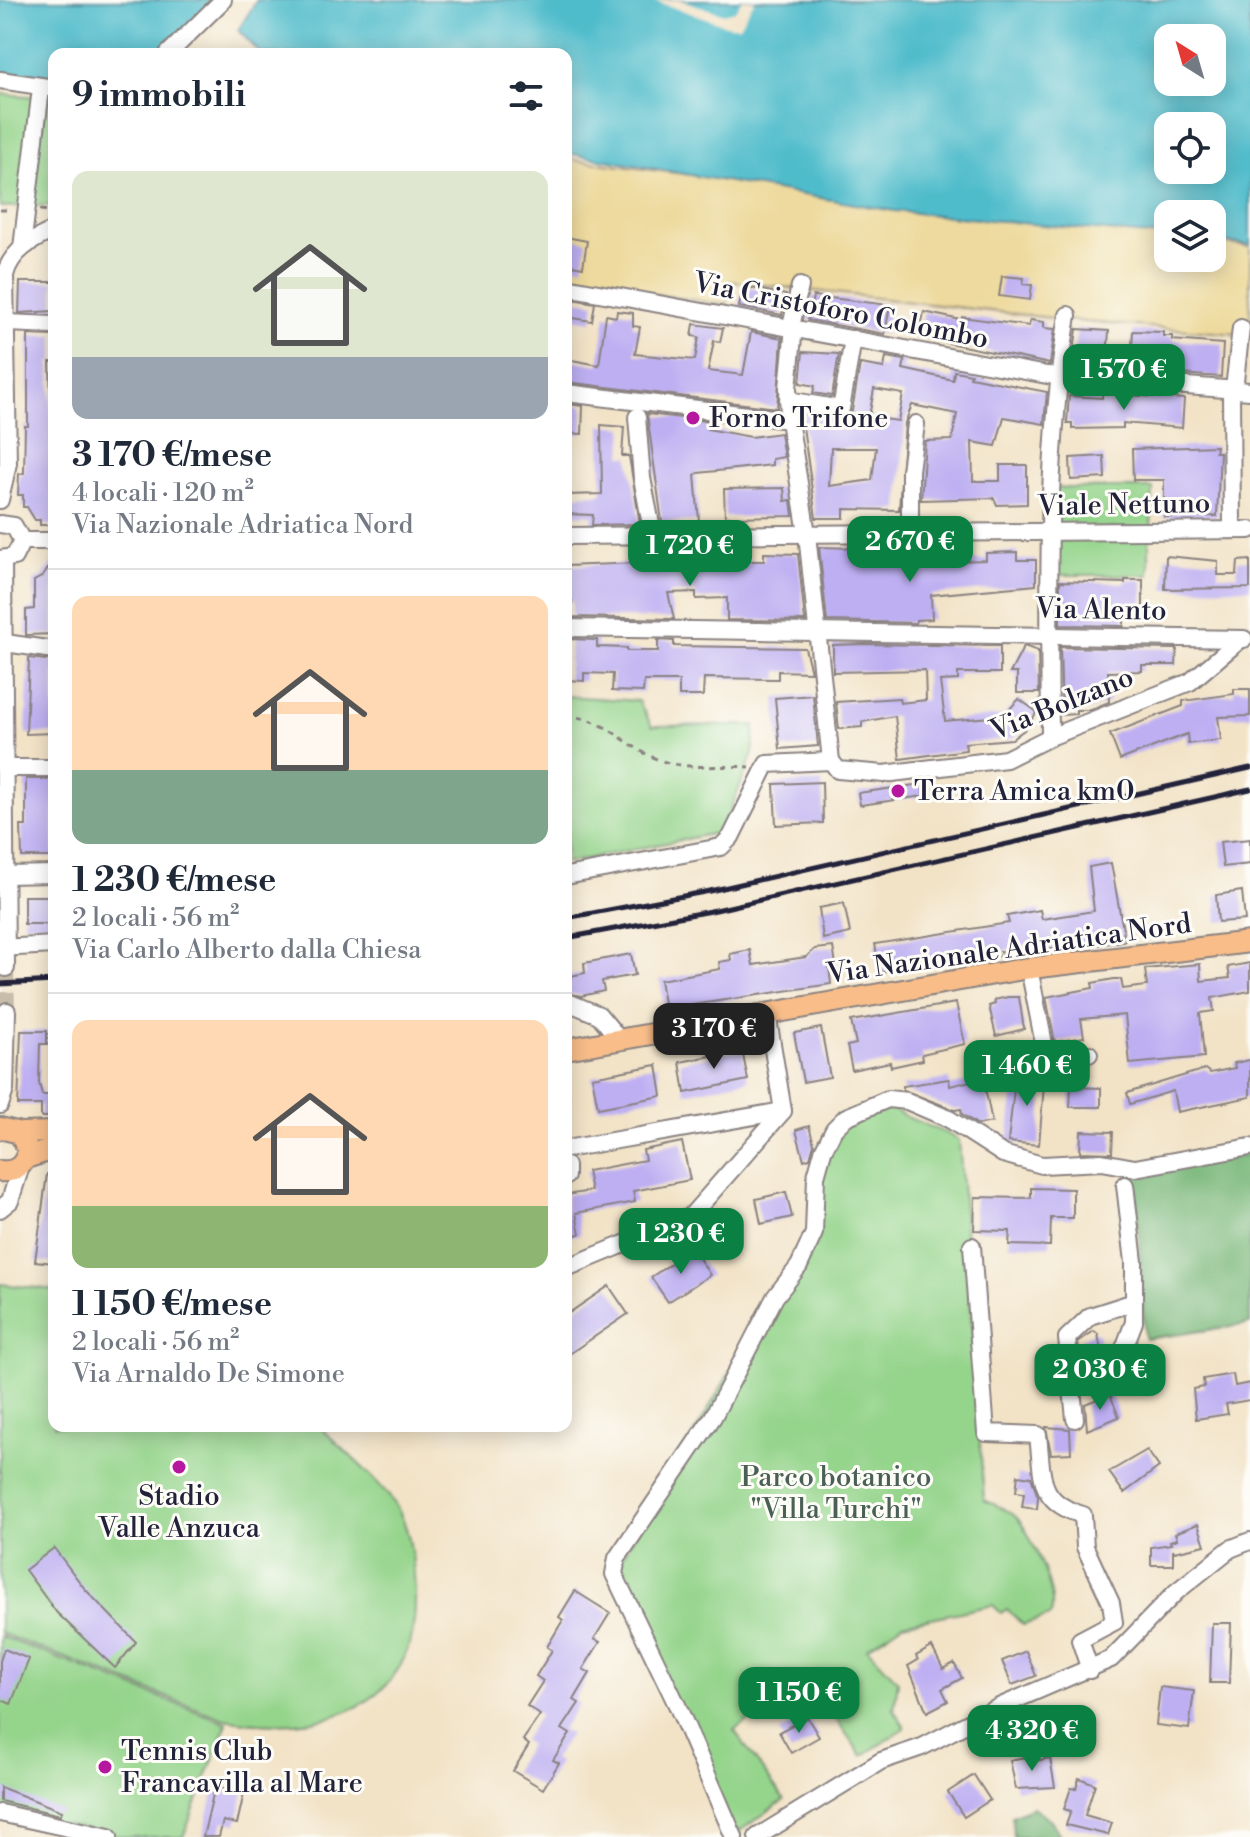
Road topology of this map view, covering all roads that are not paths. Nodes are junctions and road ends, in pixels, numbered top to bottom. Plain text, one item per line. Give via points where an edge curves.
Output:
1 (223, 0) edge
2 (174, 48) edge
3 (0, 80) edge
4 (48, 88) edge
5 (48, 233) edge
6 (22, 248) junction
7 (800, 286) dead end
8 (572, 288) edge
9 (1068, 315) dead end
10 (7, 323) junction
11 (48, 325) edge
12 (792, 327) junction
13 (1241, 328) dead end
14 (853, 339) junction
15 (1061, 377) junction
16 (1238, 390) edge
17 (572, 394) edge
18 (788, 400) junction
19 (637, 417) dead end
20 (789, 420) junction
21 (916, 424) dead end
22 (0, 500) edge
23 (0, 524) edge
24 (1232, 530) junction
25 (1250, 530) edge
26 (1049, 532) junction
27 (910, 533) junction
28 (807, 534) junction
29 (653, 535) junction
30 (572, 536) edge
31 (22, 541) junction
32 (48, 541) edge
33 (1, 560) edge
34 (572, 628) edge
35 (816, 634) junction
36 (1050, 634) junction
37 (1245, 639) edge
38 (5, 643) junction
39 (48, 649) edge
40 (2, 719) edge
41 (1050, 737) junction
42 (831, 761) junction
43 (4, 768) junction
44 (48, 768) edge
45 (48, 874) edge
46 (5, 875) junction
47 (572, 875) edge
48 (1250, 942) edge
49 (48, 945) edge
50 (1223, 947) junction
51 (3, 948) edge
52 (1250, 953) edge
53 (6, 968) dead end
54 (1029, 968) junction
55 (7, 1011) dead end
56 (572, 1012) dead end
57 (767, 1013) junction
58 (619, 1039) junction
59 (572, 1048) edge
60 (1089, 1054) dead end
61 (2, 1098) edge
62 (783, 1111) junction
63 (11, 1130) edge
64 (48, 1132) edge
65 (1250, 1147) edge
66 (572, 1148) edge
67 (48, 1152) edge
68 (24, 1162) junction
69 (0, 1171) edge
70 (1125, 1185) dead end
71 (0, 1209) edge
72 (972, 1246) dead end
73 (572, 1265) edge
74 (1134, 1302) junction
75 (1123, 1351) dead end
76 (1075, 1419) dead end
77 (1250, 1541) edge
78 (1090, 1670) junction
79 (0, 1813) edge
80 (109, 1837) edge
81 (734, 1837) edge
82 (757, 1837) edge

1 - 2 street
3 - 4 street
4 - 6 street
5 - 6 street
6 - 10 street via 8,265
7 - 12 street
8 - 12 street, Via Cristoforo Colombo
9 - 15 street
10 - 11 street
10 - 22 street via 8,463
12 - 14 street, Via Cristoforo Colombo
12 - 18 street
13 - 16 street
14 - 15 street, Via Cristoforo Colombo
14 - 18 street via 841,409
15 - 16 street, Via Cristoforo Colombo
15 - 26 street
16 - 24 street
17 - 20 street
18 - 20 street
19 - 29 street
20 - 28 street
21 - 27 street
23 - 31 street via 14,526
24 - 25 street, Viale Nettuno
24 - 26 street, Viale Nettuno
26 - 27 street, Viale Nettuno
26 - 36 street
27 - 28 street, Viale Nettuno
28 - 29 street, Viale Nettuno
28 - 35 street
29 - 30 street, Viale Nettuno
31 - 32 street
31 - 33 street via 14,557
33 - 38 street
34 - 35 street, Via Alento
35 - 36 street, Via Alento
35 - 42 street
36 - 37 street, Via Alento
36 - 41 street
37 - 41 street, Via Bolzano via 1190,682
38 - 39 street
38 - 40 street
40 - 43 street
41 - 42 street, Via Bolzano via 1006,759 884,774 838,770
42 - 47 street via 767,764 721,847
43 - 44 street
43 - 46 street
45 - 46 street
46 - 51 street
48 - 50 main road, Via Nazionale Adriatica Nord
49 - 51 street
50 - 52 main road, Via Nazionale Adriatica Nord
50 - 54 main road, Via Nazionale Adriatica Nord
51 - 53 street
54 - 57 main road, Via Nazionale Adriatica Nord
54 - 60 street via 1046,1054
55 - 61 street
56 - 58 street via 599,1015
57 - 58 main road, Via Nazionale Adriatica Nord
57 - 62 street
58 - 59 main road, Via Nazionale Adriatica Nord
61 - 63 street
62 - 66 street
62 - 73 street via 760,1125 671,1224
63 - 64 main road
63 - 68 main road via 28,1144
65 - 81 street via 1135,1168 1102,1162 1042,1165 1003,1154 907,1101 881,1101 846,1117 834,1129 816,1176 814,1233 799,1266 775,1297 713,1417 617,1558 614,1574
67 - 68 main road
68 - 69 main road
68 - 71 street via 10,1201
70 - 74 street
72 - 78 street via 986,1433 1038,1435 1048,1495 1056,1506 1083,1515 1085,1547 1111,1603 1114,1622 1080,1640
74 - 75 street via 1134,1322
74 - 76 street via 1090,1316 1067,1338
77 - 78 street via 1202,1571 1111,1659
78 - 82 street via 881,1761
79 - 80 street

